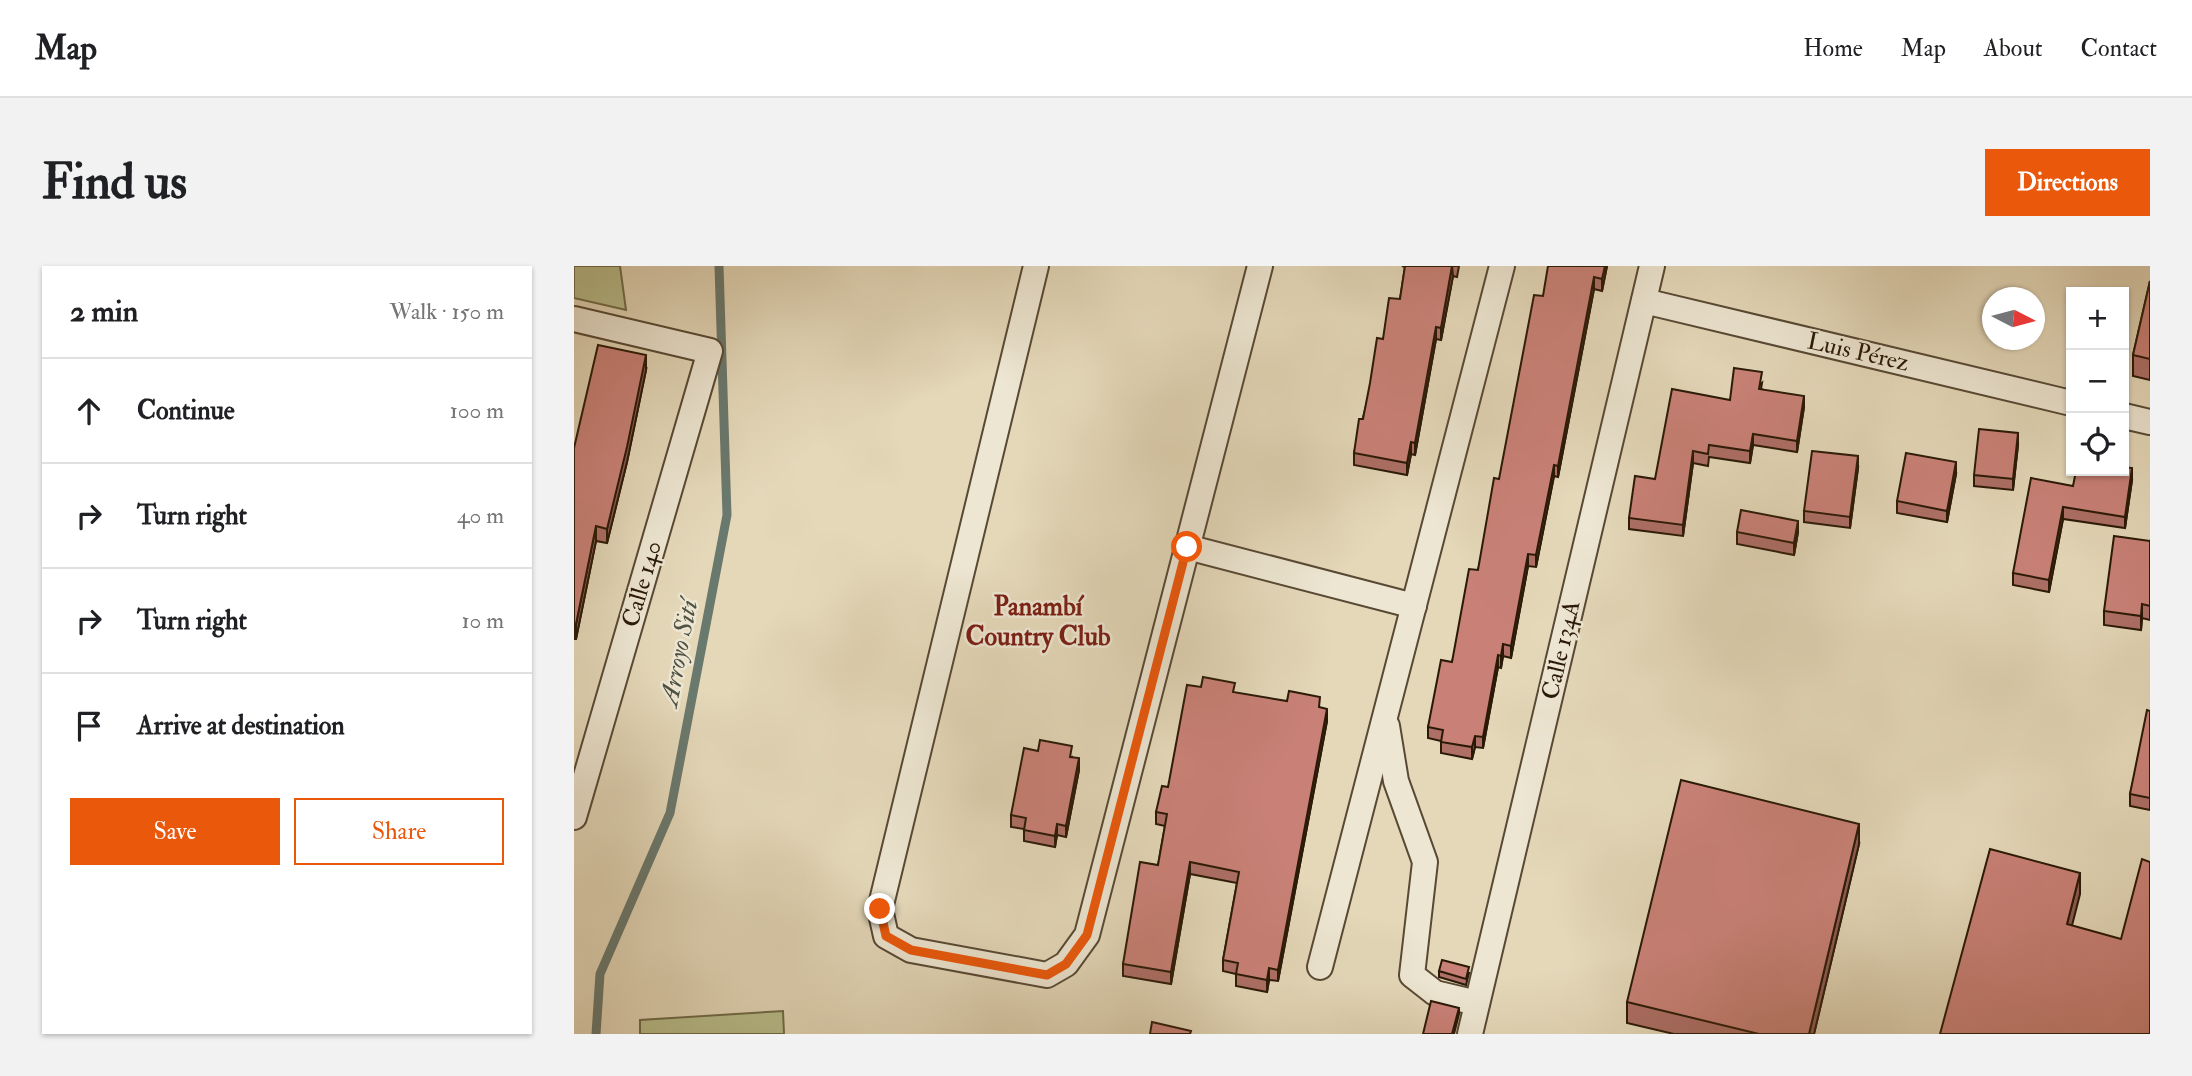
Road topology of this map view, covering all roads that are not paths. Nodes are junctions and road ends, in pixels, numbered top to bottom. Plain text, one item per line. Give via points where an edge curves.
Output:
1 (1036, 266) edge
2 (1261, 266) edge
3 (1502, 266) edge
4 (1652, 266) edge
5 (1644, 301) junction
6 (574, 318) edge
7 (2066, 402) edge
8 (2129, 417) edge
9 (2150, 422) edge
10 (1187, 547) junction
11 (1414, 607) junction
12 (1386, 715) junction
13 (574, 817) edge
14 (1320, 967) dead end
15 (1478, 1003) junction
16 (1470, 1034) edge

1 - 10 street via 880,909 886,936 911,950 1047,975 1066,964 1087,935
2 - 10 street
3 - 11 street
4 - 5 street, Calle 134A
5 - 7 street, Luis Pérez
5 - 15 street, Calle 134A
6 - 13 street, Calle 140 via 710,351
8 - 9 street
10 - 11 street
11 - 12 street
12 - 14 street
12 - 15 street via 1396,781 1425,862 1412,975 1434,993
15 - 16 street, Calle 134A

